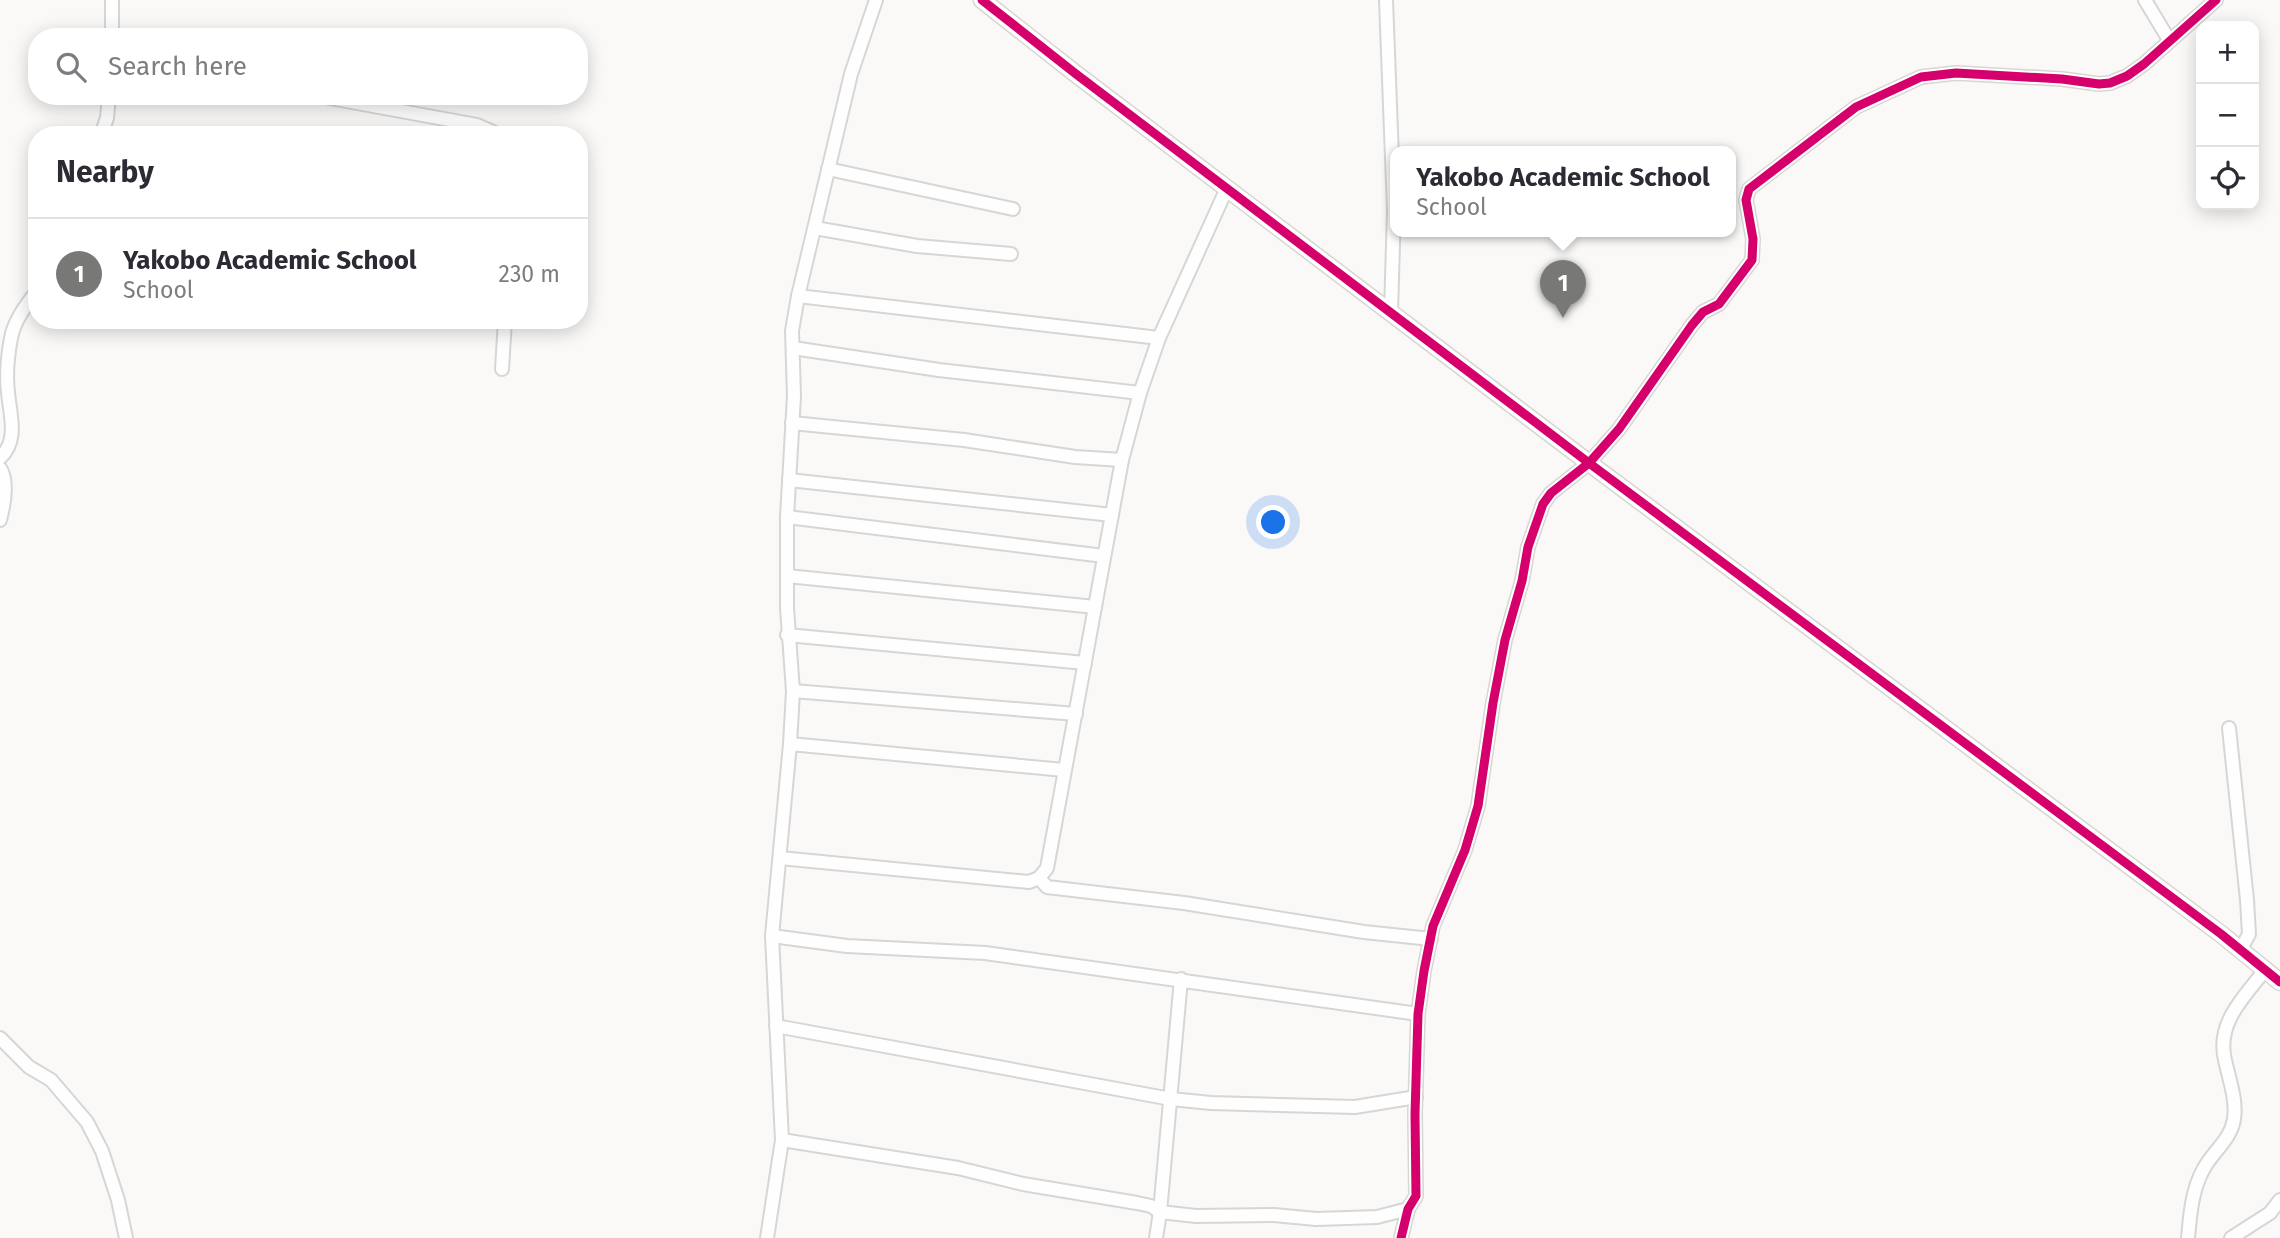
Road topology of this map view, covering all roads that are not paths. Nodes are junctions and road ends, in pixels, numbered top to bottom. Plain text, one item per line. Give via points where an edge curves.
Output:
1 (112, 0) edge
2 (876, 0) edge
3 (982, 0) edge
4 (1386, 0) edge
5 (2145, 0) edge
6 (2216, 0) edge
7 (112, 28) edge
8 (2169, 40) junction
9 (108, 105) edge
10 (368, 105) edge
11 (104, 126) edge
12 (479, 126) edge
13 (1392, 146) edge
14 (828, 169) junction
15 (1227, 188) junction
16 (1013, 209) dead end
17 (814, 228) junction
18 (1393, 237) edge
19 (1011, 254) dead end
20 (799, 296) junction
21 (28, 303) edge
22 (1391, 312) junction
23 (504, 329) edge
24 (1159, 338) junction
25 (793, 348) junction
26 (502, 369) dead end
27 (1140, 393) junction
28 (792, 423) junction
29 (0, 458) edge
30 (1122, 460) junction
31 (1589, 463) junction
32 (0, 468) edge
33 (789, 480) junction
34 (1112, 515) junction
35 (787, 517) junction
36 (0, 520) edge
37 (1104, 556) junction
38 (787, 576) junction
39 (1096, 607) junction
40 (788, 635) junction
41 (1085, 663) junction
42 (793, 691) junction
43 (1076, 714) junction
44 (2229, 728) dead end
45 (790, 744) junction
46 (1064, 770) junction
47 (780, 858) junction
48 (1039, 878) junction
49 (772, 936) junction
50 (1431, 939) junction
51 (2241, 949) junction
52 (2265, 970) junction
53 (1181, 979) junction
54 (2280, 982) edge
55 (1418, 1014) junction
56 (776, 1026) junction
57 (0, 1038) edge
58 (1416, 1097) junction
59 (1171, 1099) junction
60 (782, 1140) junction
61 (2280, 1200) edge
62 (1408, 1209) junction
63 (1160, 1212) junction
64 (125, 1238) edge
65 (767, 1238) edge
66 (1156, 1238) edge
67 (1401, 1238) edge
68 (2188, 1238) edge
69 (2231, 1238) edge

1 - 7 street
2 - 14 street via 851,74
3 - 15 street
4 - 13 street
5 - 8 street
6 - 8 street
8 - 31 street via 2144,64 2110,83 1935,74 1856,107 1749,189 1746,201 1752,260 1719,304 1703,312 1692,325 1619,429
9 - 11 street
10 - 12 street
14 - 16 street
14 - 17 street
15 - 22 street
15 - 24 street
17 - 19 street via 917,246
17 - 20 street
18 - 22 street
20 - 24 street
20 - 25 street
21 - 29 street via 11,337 8,389 13,428 9,450
22 - 31 street
23 - 26 street
24 - 27 street
25 - 27 street
25 - 28 street
27 - 30 street
28 - 30 street
28 - 33 street
30 - 34 street
31 - 50 street via 1551,493 1536,520 1505,640 1478,806
31 - 51 street
32 - 36 street via 4,474
33 - 34 street
33 - 35 street
34 - 37 street
35 - 37 street
35 - 38 street
37 - 39 street
38 - 39 street
38 - 40 street
39 - 41 street
40 - 41 street
40 - 42 street
41 - 43 street
42 - 43 street
42 - 45 street
43 - 46 street
44 - 51 street via 2249,934
45 - 46 street
45 - 47 street
46 - 48 street via 1046,868
47 - 48 street via 1029,883
47 - 49 street
48 - 50 street via 1047,887
49 - 53 street via 847,946 985,953
49 - 56 street
50 - 55 street
51 - 52 street
52 - 54 street
52 - 68 street via 2225,1027 2224,1058 2234,1119 2227,1138 2196,1183
53 - 55 street
53 - 59 street
55 - 58 street
56 - 59 street
56 - 60 street
57 - 64 street via 29,1067 51,1080 86,1122 102,1151
58 - 59 street via 1354,1107
58 - 62 street via 1416,1196
59 - 63 street
60 - 63 street via 1137,1202
60 - 65 street
61 - 69 street via 2270,1213
62 - 63 street via 1377,1217 1316,1219
62 - 67 street
63 - 66 street

